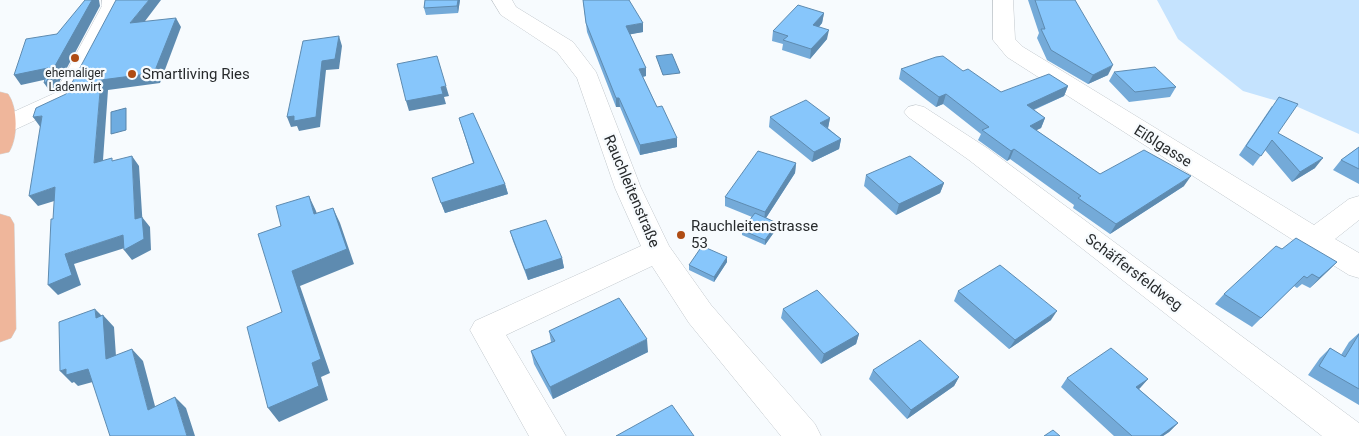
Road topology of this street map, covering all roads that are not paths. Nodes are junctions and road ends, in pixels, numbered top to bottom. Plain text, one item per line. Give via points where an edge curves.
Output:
1 (112, 0) edge
2 (502, 0) edge
3 (1003, 0) edge
4 (0, 99) edge
5 (916, 112) dead end
6 (1, 136) edge
7 (1359, 206) edge
8 (0, 224) edge
9 (1314, 240) junction
10 (657, 251) junction
11 (1359, 267) edge
12 (0, 329) edge
13 (548, 436) edge
14 (803, 436) edge
15 (1349, 436) edge

1 - 6 street via 112,6 64,98
2 - 10 street, Rauchleitenstraße via 508,11 565,47 588,77 628,188
3 - 9 street, Eißlgasse via 1004,40 1015,52
4 - 6 main road
5 - 15 street, Schäffersfeldweg via 978,154
7 - 9 street
8 - 12 main road
9 - 11 street, Eißlgasse
10 - 13 street via 486,330
10 - 14 street, Rauchleitenstraße via 700,314

